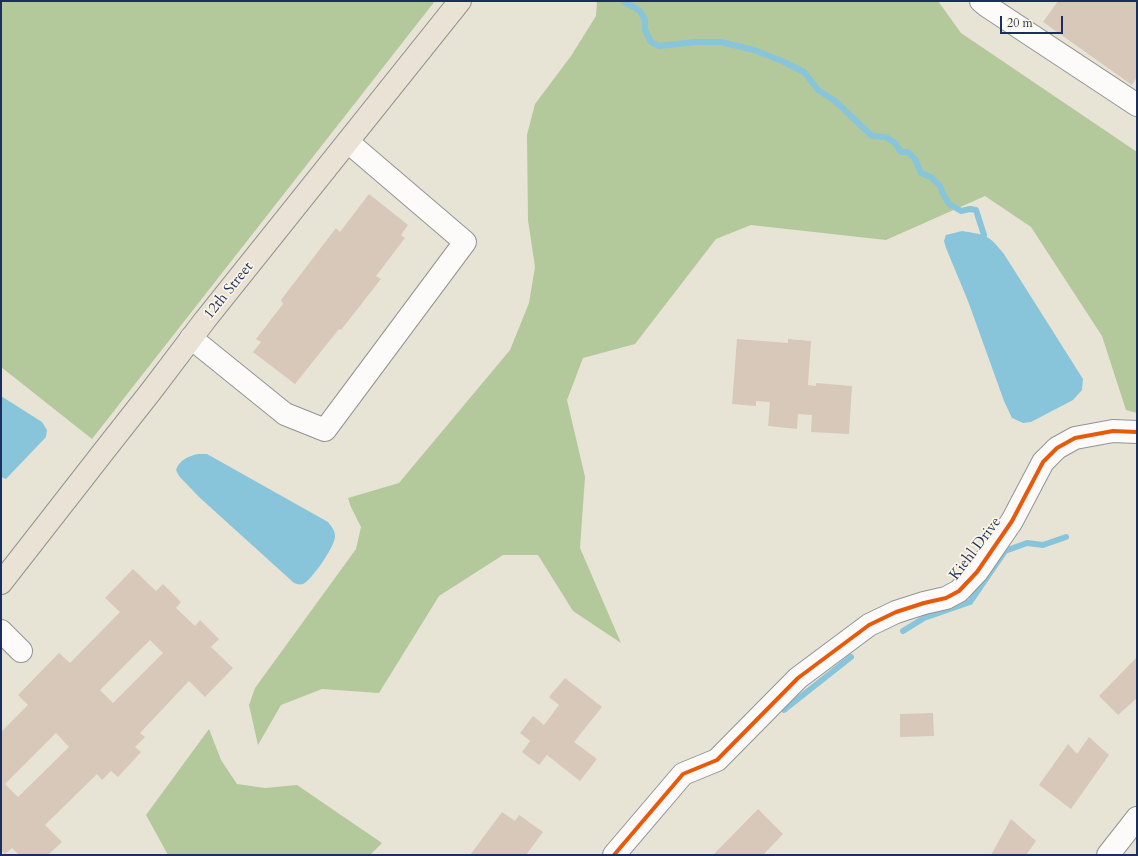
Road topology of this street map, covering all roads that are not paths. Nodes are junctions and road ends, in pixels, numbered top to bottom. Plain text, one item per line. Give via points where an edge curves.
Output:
1 (460, 1) edge
2 (981, 1) edge
3 (1137, 105) edge
4 (348, 142) junction
5 (192, 338) junction
6 (1137, 432) edge
7 (1, 583) edge
8 (1, 632) edge
9 (21, 651) dead end
10 (1137, 818) edge
11 (1117, 852) edge
12 (614, 855) edge

1 - 4 main road, 12th Street
2 - 3 street
4 - 5 main road, 12th Street
4 - 5 street via 465,242 325,430 285,414
5 - 7 main road, 12th Street
6 - 12 street, Kiehl Drive via 1113,431 1075,438 1057,448 1043,462 1012,521 977,572 959,592 896,612 869,625 798,678 717,760 683,774
8 - 9 street
10 - 11 street

